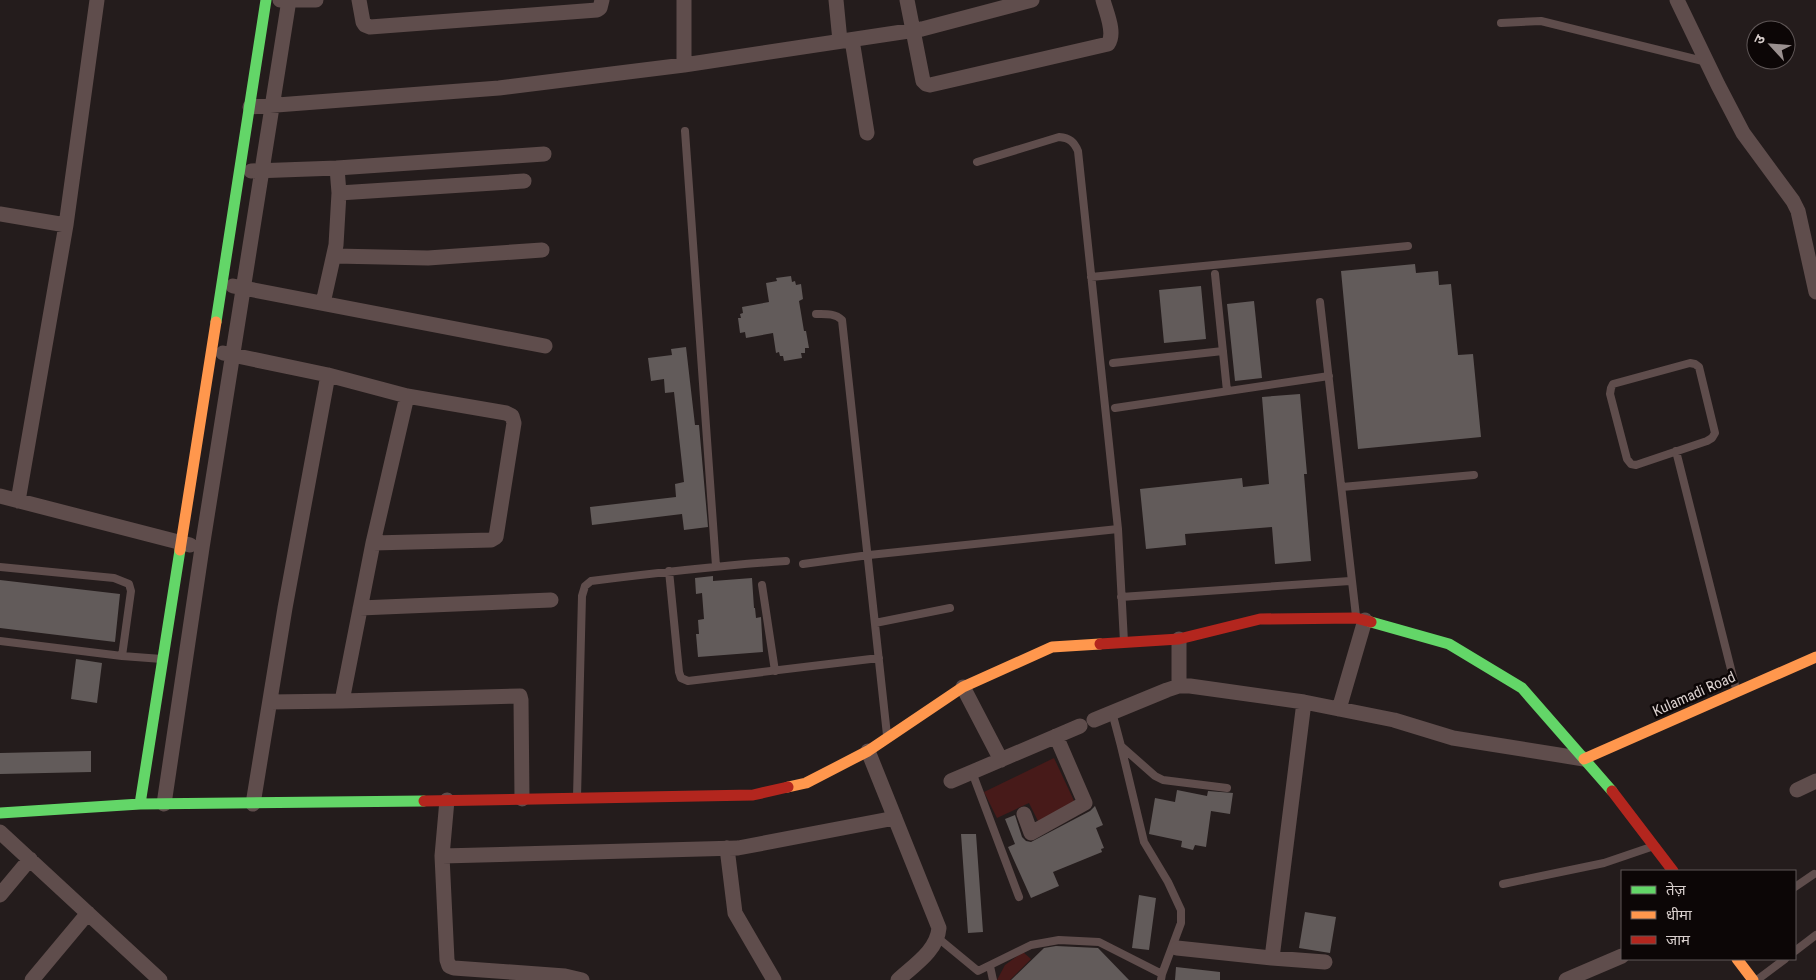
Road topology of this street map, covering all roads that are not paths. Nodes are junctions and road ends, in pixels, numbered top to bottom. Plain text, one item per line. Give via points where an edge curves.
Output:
1 (97, 0) edge
2 (266, 0) edge
3 (289, 0) edge
4 (316, 0) edge
5 (359, 0) edge
6 (602, 0) edge
7 (684, 0) edge
8 (836, 0) edge
9 (907, 0) edge
10 (1032, 0) edge
11 (1103, 0) edge
12 (1677, 0) edge
13 (1501, 24) dead end
14 (913, 30) junction
15 (846, 40) junction
16 (1706, 62) junction
17 (684, 65) junction
18 (273, 105) junction
19 (250, 107) junction
20 (686, 131) dead end
21 (868, 133) dead end
22 (544, 154) dead end
23 (977, 162) dead end
24 (337, 168) junction
25 (261, 171) junction
26 (239, 172) junction
27 (524, 181) dead end
28 (339, 194) junction
29 (0, 214) edge
30 (66, 225) junction
31 (1408, 246) dead end
32 (542, 250) dead end
33 (335, 256) junction
34 (1215, 274) dead end
35 (1091, 278) junction
36 (222, 283) junction
37 (243, 287) junction
38 (1816, 292) edge
39 (1320, 302) dead end
40 (323, 303) junction
41 (816, 314) dead end
42 (545, 346) dead end
43 (211, 351) junction
44 (1223, 351) junction
45 (232, 355) junction
46 (1113, 363) dead end
47 (328, 374) junction
48 (1328, 376) junction
49 (1227, 391) junction
50 (407, 396) junction
51 (1115, 408) dead end
52 (1676, 451) junction
53 (1474, 475) dead end
54 (1342, 487) junction
55 (0, 496) edge
56 (18, 501) junction
57 (1118, 529) junction
58 (181, 543) junction
59 (373, 543) junction
60 (202, 548) junction
61 (869, 555) junction
62 (786, 561) dead end
63 (803, 564) dead end
64 (716, 566) junction
65 (0, 567) edge
66 (669, 571) junction
67 (1350, 581) junction
68 (762, 585) dead end
69 (1122, 597) junction
70 (551, 600) dead end
71 (360, 608) junction
72 (950, 608) dead end
73 (1360, 619) junction
74 (875, 623) junction
75 (1179, 639) junction
76 (0, 641) edge
77 (1124, 643) junction
78 (122, 656) junction
79 (1816, 657) edge
80 (879, 658) junction
81 (163, 659) junction
82 (775, 672) junction
83 (1179, 686) junction
84 (963, 687) junction
85 (1736, 691) junction
86 (342, 701) junction
87 (270, 702) junction
88 (1304, 702) junction
89 (1339, 709) junction
90 (1112, 712) junction
91 (1056, 736) junction
92 (888, 737) junction
93 (1121, 746) junction
94 (868, 751) junction
95 (1584, 759) junction
96 (1001, 760) junction
97 (972, 772) junction
98 (951, 781) dead end
99 (1816, 781) edge
100 (1227, 788) dead end
101 (1797, 790) dead end
102 (522, 799) junction
103 (577, 799) junction
104 (447, 800) junction
105 (140, 804) junction
106 (164, 804) junction
107 (253, 804) junction
108 (0, 813) edge
109 (1024, 814) dead end
110 (895, 818) junction
111 (0, 832) edge
112 (1654, 846) junction
113 (727, 848) junction
114 (442, 856) junction
115 (30, 859) junction
116 (1672, 870) edge
117 (1814, 874) dead end
118 (1503, 884) dead end
119 (1796, 886) edge
120 (0, 895) edge
121 (1019, 897) dead end
122 (88, 913) junction
123 (1816, 935) edge
124 (938, 938) junction
125 (1177, 948) dead end
126 (1796, 950) edge
127 (1621, 956) edge
128 (1272, 958) junction
129 (1738, 960) edge
130 (1784, 960) edge
131 (1325, 962) dead end
132 (990, 966) junction
133 (1161, 977) edge
134 (32, 980) edge
135 (160, 980) edge
136 (582, 980) edge
137 (774, 980) edge
138 (898, 980) edge
139 (993, 980) edge
140 (1566, 980) edge
141 (1753, 980) edge
142 (1757, 980) edge

1 - 30 street
2 - 3 street
2 - 19 main road
3 - 4 street
3 - 18 street
5 - 6 street via 363,22 370,27 597,10
7 - 17 street
8 - 15 street
9 - 14 street
10 - 14 street
11 - 14 street via 1111,34 1108,44 930,85 924,81
12 - 16 street
13 - 16 lane via 1541,21
14 - 15 street
15 - 17 street
15 - 21 street
16 - 38 street via 1743,133 1798,211
17 - 18 street via 499,88
18 - 19 street
18 - 25 street
19 - 26 main road
20 - 64 lane
22 - 24 street
23 - 35 lane via 1059,137 1075,143
24 - 25 street
24 - 28 street
25 - 26 street
25 - 37 street
26 - 36 main road
27 - 28 street
28 - 33 street
29 - 30 street
30 - 56 street
31 - 35 lane
32 - 33 street via 428,258
33 - 40 street
34 - 44 lane
35 - 57 lane
36 - 37 street
36 - 43 main road
37 - 40 street
37 - 45 street
39 - 48 lane
40 - 42 street
41 - 61 lane via 830,314 842,320
43 - 45 street
43 - 58 main road
44 - 46 lane
44 - 49 lane
45 - 47 street
45 - 60 street
47 - 50 street
47 - 87 street
48 - 49 lane
48 - 54 lane
49 - 51 lane
50 - 59 street
50 - 59 street via 512,416 514,423 496,537 491,540
52 - 52 lane via 1631,464 1610,394 1613,384 1690,363 1699,367 1715,433 1707,442
52 - 85 lane
53 - 54 lane
54 - 67 lane
55 - 56 street
56 - 58 street
57 - 61 lane
57 - 69 lane
58 - 60 street
58 - 81 main road
59 - 71 street
60 - 106 street
61 - 63 lane
61 - 74 lane
62 - 64 lane
64 - 66 lane
65 - 78 lane via 114,578 129,584 131,591
66 - 82 lane via 678,672 682,678 700,681
66 - 103 lane via 591,581 585,586 582,596
67 - 69 lane
67 - 73 lane
68 - 82 lane
69 - 77 lane
70 - 71 street
71 - 86 street
72 - 74 lane
73 - 75 main road via 1260,619
73 - 89 street
73 - 95 main road via 1449,644 1522,688
74 - 80 lane
75 - 77 main road
75 - 83 street
76 - 78 lane
77 - 84 main road via 1052,647
78 - 81 lane
79 - 85 main road, Kulamadi Road
80 - 82 lane
80 - 92 lane
81 - 105 main road
83 - 88 street
83 - 90 street
84 - 92 main road
84 - 96 street
85 - 95 main road, Kulamadi Road
86 - 87 street
86 - 102 street via 520,696
87 - 107 street
88 - 89 street
88 - 128 street
89 - 95 street via 1394,720 1453,738
90 - 91 street
90 - 93 lane
91 - 96 street
91 - 109 street via 1085,803 1031,833
92 - 94 main road
93 - 100 lane via 1164,780
93 - 133 lane via 1144,842 1180,910 1181,923
94 - 103 main road via 806,783 753,795
94 - 110 street
95 - 112 main road
96 - 97 street
97 - 98 street
97 - 121 lane
99 - 101 street
102 - 103 main road
102 - 104 main road
104 - 107 main road
104 - 114 street
105 - 106 main road
105 - 108 main road
106 - 107 main road
110 - 113 street
110 - 124 street via 939,928
111 - 115 street
112 - 116 main road
112 - 118 lane via 1597,864
113 - 114 street
113 - 137 street via 735,913
114 - 136 street via 449,966
115 - 120 street
115 - 122 street
117 - 119 lane
122 - 134 street
122 - 135 street
123 - 126 lane
124 - 132 lane via 978,971
124 - 138 street via 933,948
125 - 128 street
127 - 140 street
128 - 131 street
129 - 141 main road
130 - 142 lane
132 - 133 lane via 1031,945 1059,940 1099,942
132 - 139 lane

